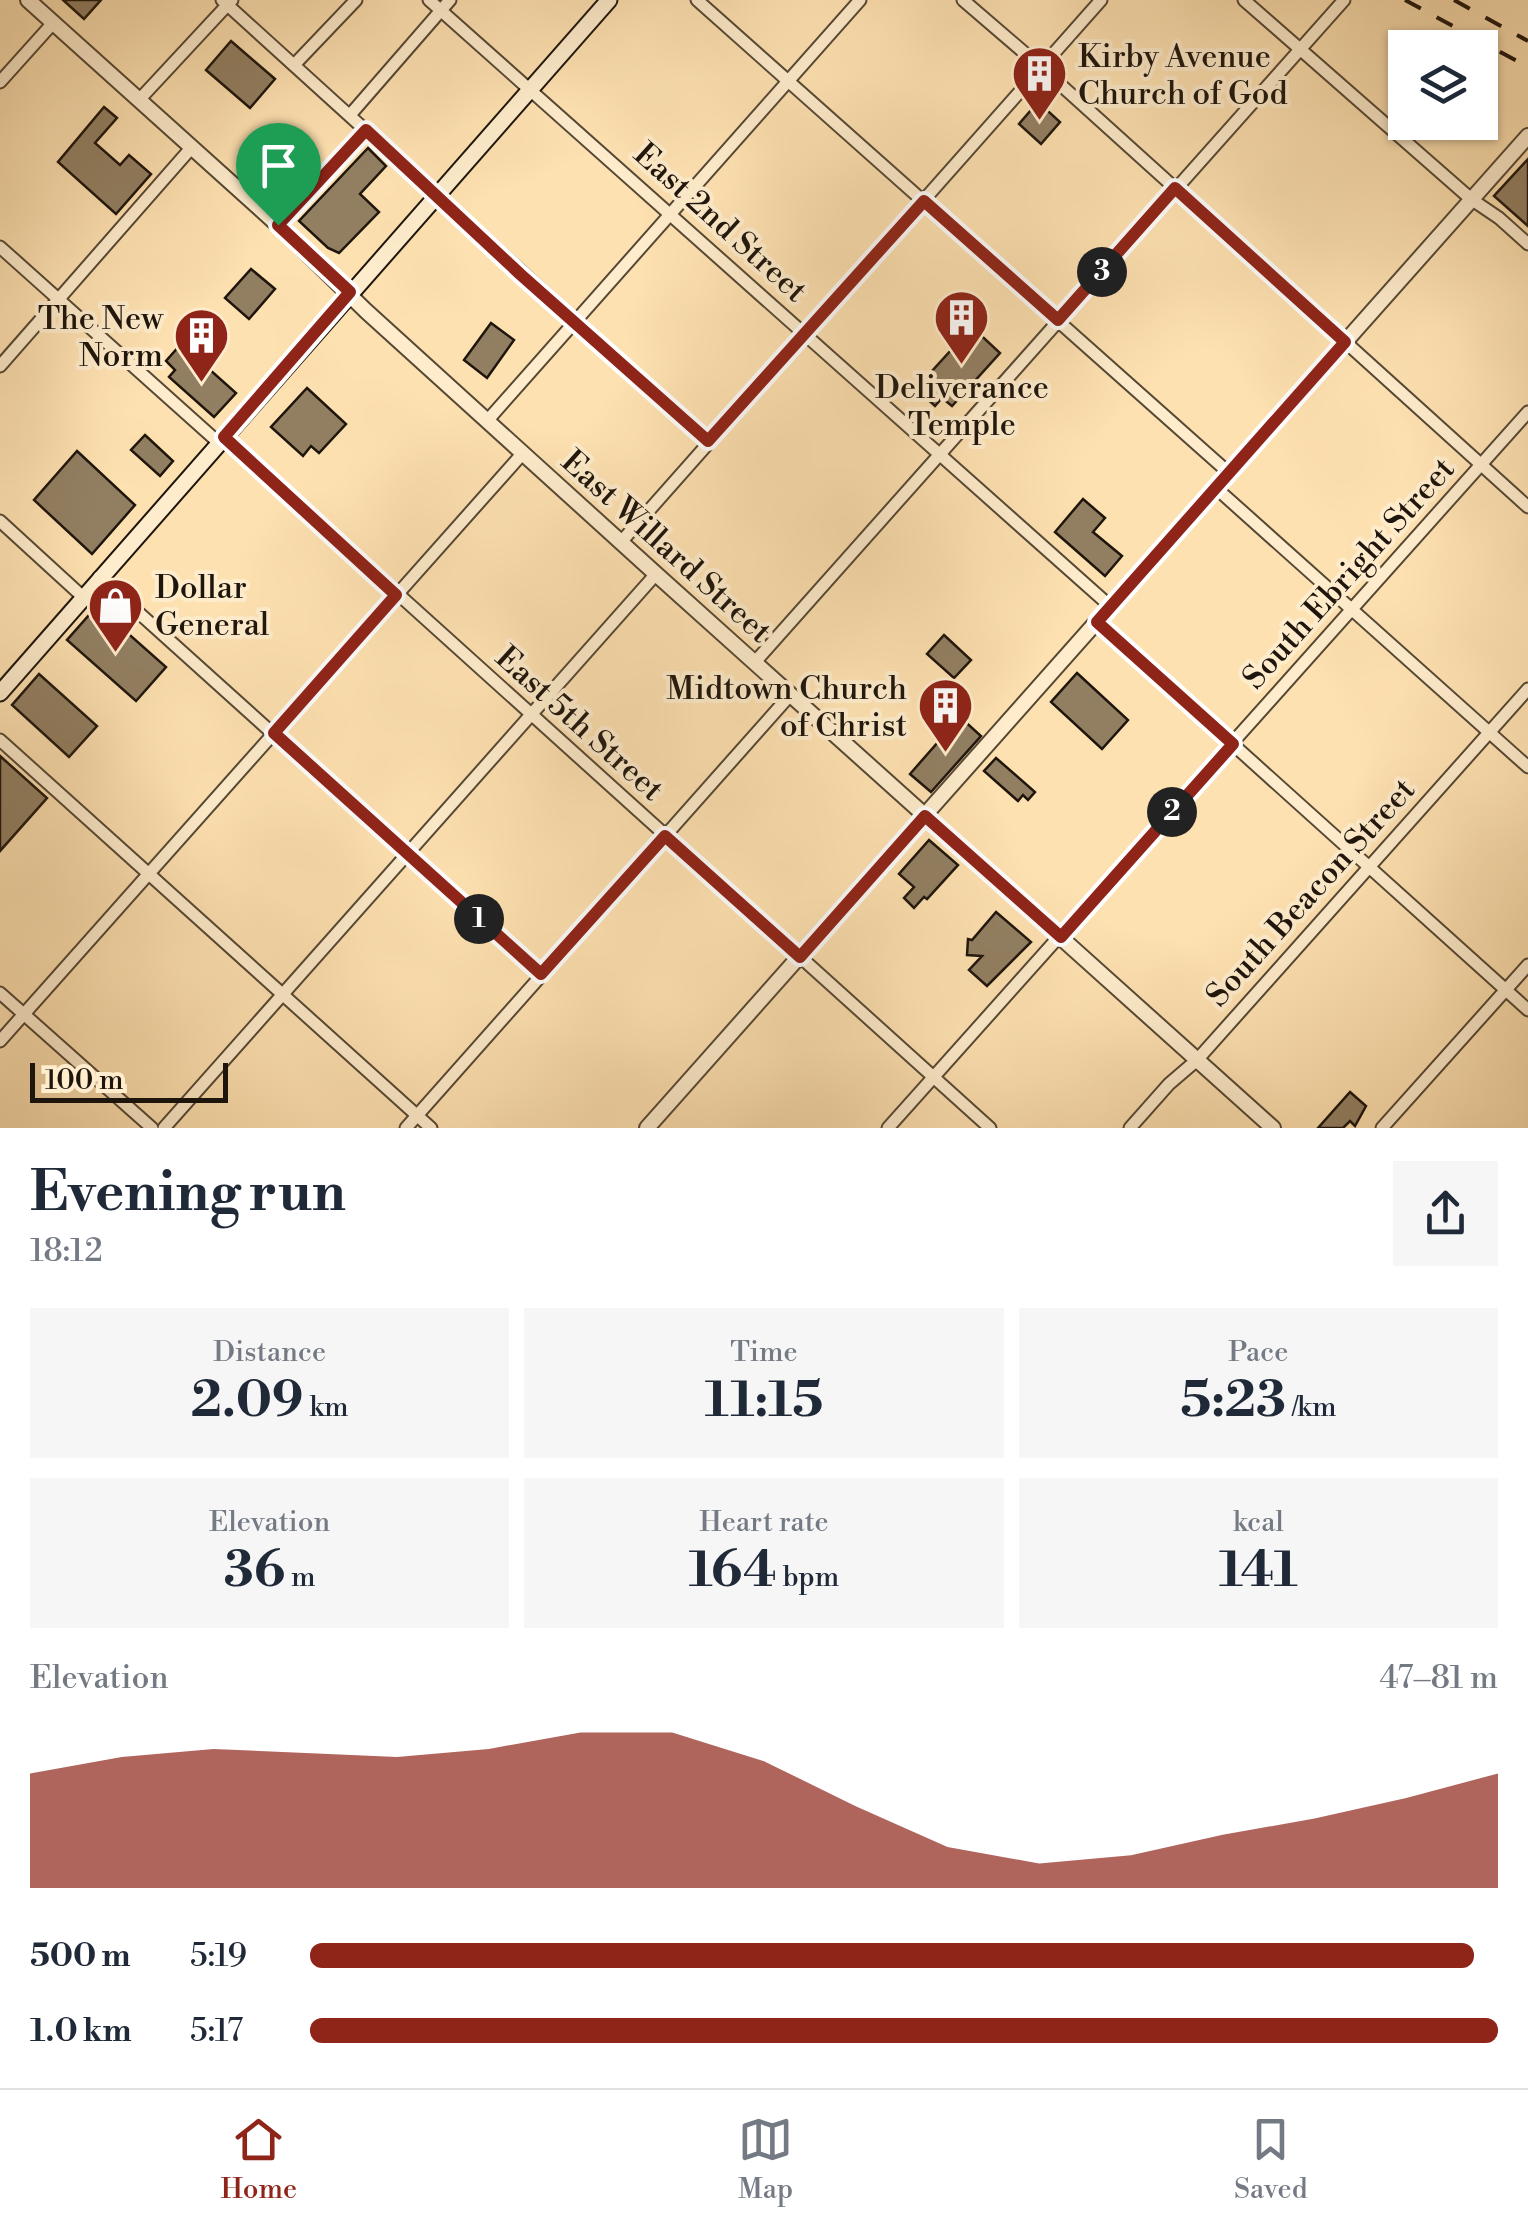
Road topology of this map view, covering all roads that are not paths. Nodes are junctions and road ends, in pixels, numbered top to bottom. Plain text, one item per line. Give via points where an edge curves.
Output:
1 (28, 0) edge
2 (356, 0) edge
3 (429, 0) edge
4 (609, 0) edge
5 (697, 0) edge
6 (860, 0) edge
7 (963, 0) edge
8 (1101, 0) edge
9 (1244, 0) edge
10 (1344, 0) edge
11 (227, 2) edge
12 (445, 5) edge
13 (53, 23) junction
14 (1299, 48) junction
15 (294, 65) junction
16 (1042, 68) junction
17 (789, 81) junction
18 (0, 82) edge
19 (530, 91) junction
20 (140, 100) junction
21 (350, 115) junction
22 (366, 130) junction
23 (1528, 136) edge
24 (192, 147) junction
25 (1175, 188) junction
26 (436, 196) junction
27 (1471, 199) junction
28 (924, 201) junction
29 (672, 214) junction
30 (278, 225) junction
31 (1528, 244) edge
32 (0, 248) edge
33 (350, 292) junction
34 (58, 300) junction
35 (1058, 320) junction
36 (575, 322) junction
37 (806, 335) junction
38 (1345, 342) junction
39 (0, 366) edge
40 (1528, 412) edge
41 (488, 422) junction
42 (221, 440) junction
43 (708, 441) junction
44 (523, 454) junction
45 (940, 454) junction
46 (1482, 465) junction
47 (1229, 473) junction
48 (1216, 488) junction
49 (1528, 506) edge
50 (0, 521) edge
51 (621, 542) junction
52 (656, 574) junction
53 (99, 577) junction
54 (396, 595) junction
55 (83, 596) junction
56 (1110, 606) junction
57 (1352, 610) junction
58 (1097, 622) junction
59 (755, 662) junction
60 (1528, 689) edge
61 (0, 693) edge
62 (790, 694) junction
63 (530, 716) junction
64 (1489, 732) junction
65 (274, 733) junction
66 (0, 740) edge
67 (1233, 744) junction
68 (1528, 767) edge
69 (925, 816) junction
70 (665, 836) junction
71 (407, 855) junction
72 (1369, 867) junction
73 (148, 875) junction
74 (1061, 937) junction
75 (800, 957) junction
76 (1528, 965) edge
77 (541, 974) junction
78 (1506, 990) junction
79 (0, 993) edge
80 (282, 995) junction
81 (1528, 1010) edge
82 (24, 1014) junction
83 (0, 1041) edge
84 (1197, 1060) junction
85 (933, 1078) junction
86 (417, 1116) junction
87 (152, 1128) edge
88 (164, 1128) edge
89 (406, 1128) edge
90 (430, 1128) edge
91 (647, 1128) edge
92 (888, 1128) edge
93 (990, 1128) edge
94 (1130, 1128) edge
95 (1273, 1128) edge
96 (1382, 1128) edge

1 - 13 street, East Willard Street
2 - 15 street
3 - 12 street, East 2nd Street
4 - 19 main road
5 - 17 street
6 - 17 street
7 - 16 street
8 - 16 street
9 - 14 street
10 - 14 street
11 - 15 street
11 - 20 street
12 - 19 street, East 2nd Street
12 - 21 street
13 - 18 street
13 - 20 street, East Willard Street
14 - 25 street
14 - 27 street
15 - 21 street
16 - 25 street
16 - 28 street
17 - 28 street
17 - 29 street
19 - 26 main road
19 - 29 street, East 2nd Street
20 - 24 street, East Willard Street
21 - 22 street
22 - 26 street
22 - 30 street
23 - 27 street
24 - 30 street, East Willard Street
24 - 34 street
25 - 35 street
25 - 38 street
26 - 33 main road
26 - 36 street
27 - 31 street
27 - 38 street
28 - 35 street
28 - 37 street
29 - 36 street
29 - 37 street, East 2nd Street
30 - 33 street, East Willard Street
32 - 34 street, East 5th Street
33 - 41 street, East Willard Street
33 - 42 main road
34 - 39 street
34 - 42 street, East 5th Street
35 - 45 street
35 - 47 street
36 - 41 street
36 - 43 street
37 - 43 street
37 - 45 street, East 2nd Street
38 - 46 street
38 - 47 street
40 - 46 street, South Ebright Street
41 - 44 street, East Willard Street
42 - 53 main road
42 - 54 street, East 5th Street
43 - 51 street
44 - 51 street, East Willard Street
44 - 54 street
45 - 56 street, East 2nd Street
45 - 59 street
46 - 49 street
46 - 57 street, South Ebright Street
47 - 48 street
48 - 56 street
48 - 57 street
50 - 55 street
51 - 52 street, East Willard Street
52 - 59 street, East Willard Street
52 - 63 street
53 - 55 main road
53 - 65 street
54 - 63 street, East 5th Street
54 - 65 street
55 - 61 main road
56 - 58 street
57 - 64 street
57 - 67 street, South Ebright Street
58 - 67 street
58 - 69 street
59 - 62 street, East Willard Street
60 - 64 street, South Beacon Street
62 - 69 street, East Willard Street
62 - 70 street
63 - 70 street, East 5th Street
63 - 71 street
64 - 68 street
64 - 72 street, South Beacon Street
65 - 71 street
65 - 73 street
66 - 73 street
67 - 72 street
67 - 74 street, South Ebright Street
69 - 74 street, East Willard Street
69 - 75 street
70 - 75 street, East 5th Street
70 - 77 street
71 - 77 street
71 - 80 street
72 - 78 street
72 - 84 street, South Beacon Street
73 - 80 street
73 - 82 street
74 - 84 street, East Willard Street
74 - 85 street, South Ebright Street
75 - 85 street, East 5th Street
75 - 91 street
76 - 78 street
77 - 86 street
78 - 81 street
78 - 96 street
79 - 82 street
80 - 86 street
80 - 88 street
82 - 83 street
82 - 87 street
84 - 94 street, South Beacon Street
84 - 95 street, East Willard Street
85 - 92 street, South Ebright Street
85 - 93 street, East 5th Street
86 - 89 street
86 - 90 street

